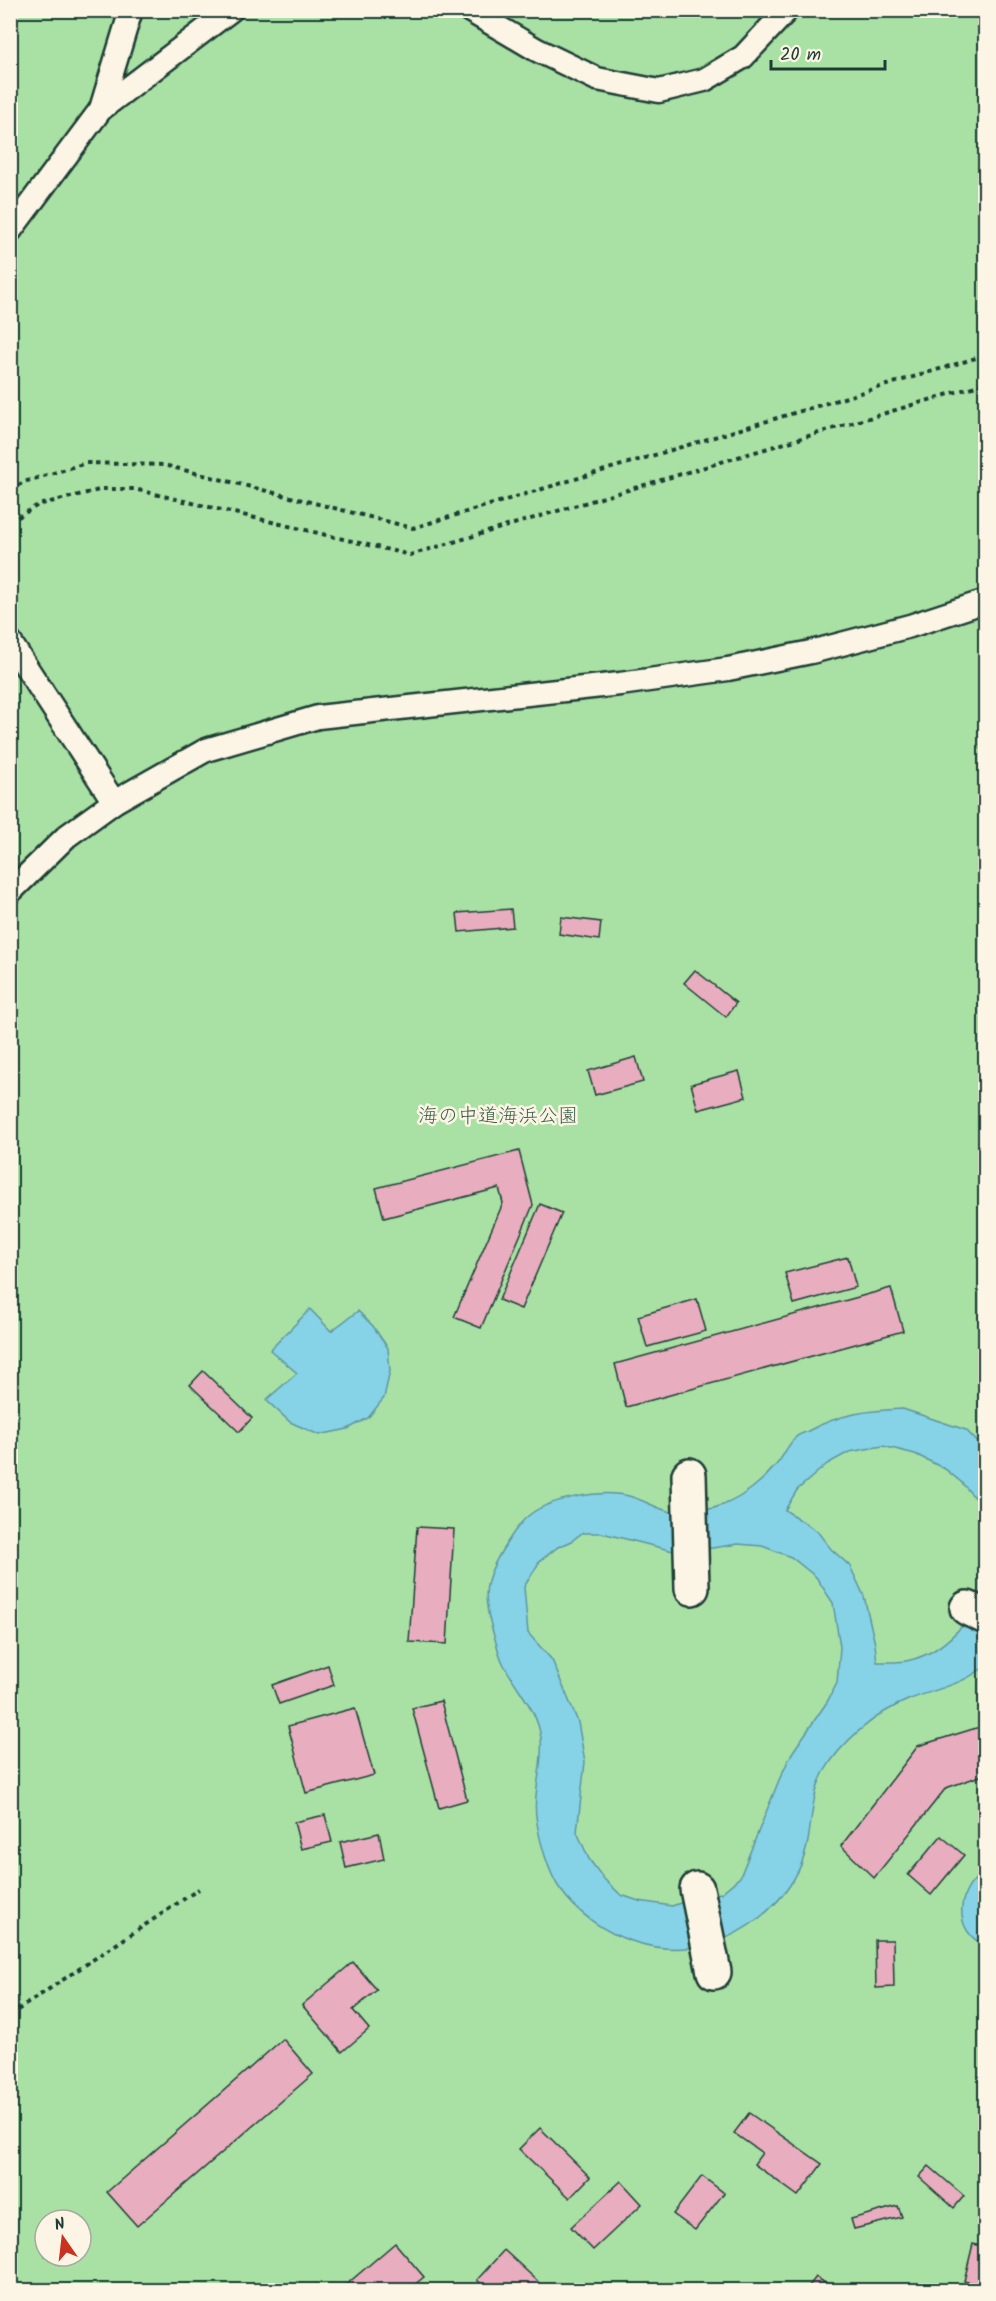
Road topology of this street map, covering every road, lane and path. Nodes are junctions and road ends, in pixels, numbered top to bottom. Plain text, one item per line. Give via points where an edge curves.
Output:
1 (131, 10) edge
2 (231, 10) edge
3 (469, 10) edge
4 (787, 10) edge
5 (100, 109) junction
6 (10, 231) edge
7 (986, 355) edge
8 (986, 383) edge
9 (10, 490) edge
10 (10, 522) edge
11 (986, 601) edge
12 (10, 642) edge
13 (114, 802) junction
14 (10, 892) edge
15 (688, 1487) dead end
16 (691, 1577) dead end
17 (199, 1889) dead end
18 (699, 1896) dead end
19 (713, 1964) dead end
20 (10, 2015) edge

1 - 5 lane
2 - 5 lane
3 - 4 lane via 597,79 659,91 705,80 743,57
5 - 6 lane
7 - 9 path via 413,528 164,465 86,463
8 - 10 path via 410,555 134,489 103,489 38,506
11 - 13 lane via 910,626 728,669 318,717 206,750
12 - 13 lane
13 - 14 lane via 67,836
15 - 16 street
17 - 20 path
18 - 19 street

